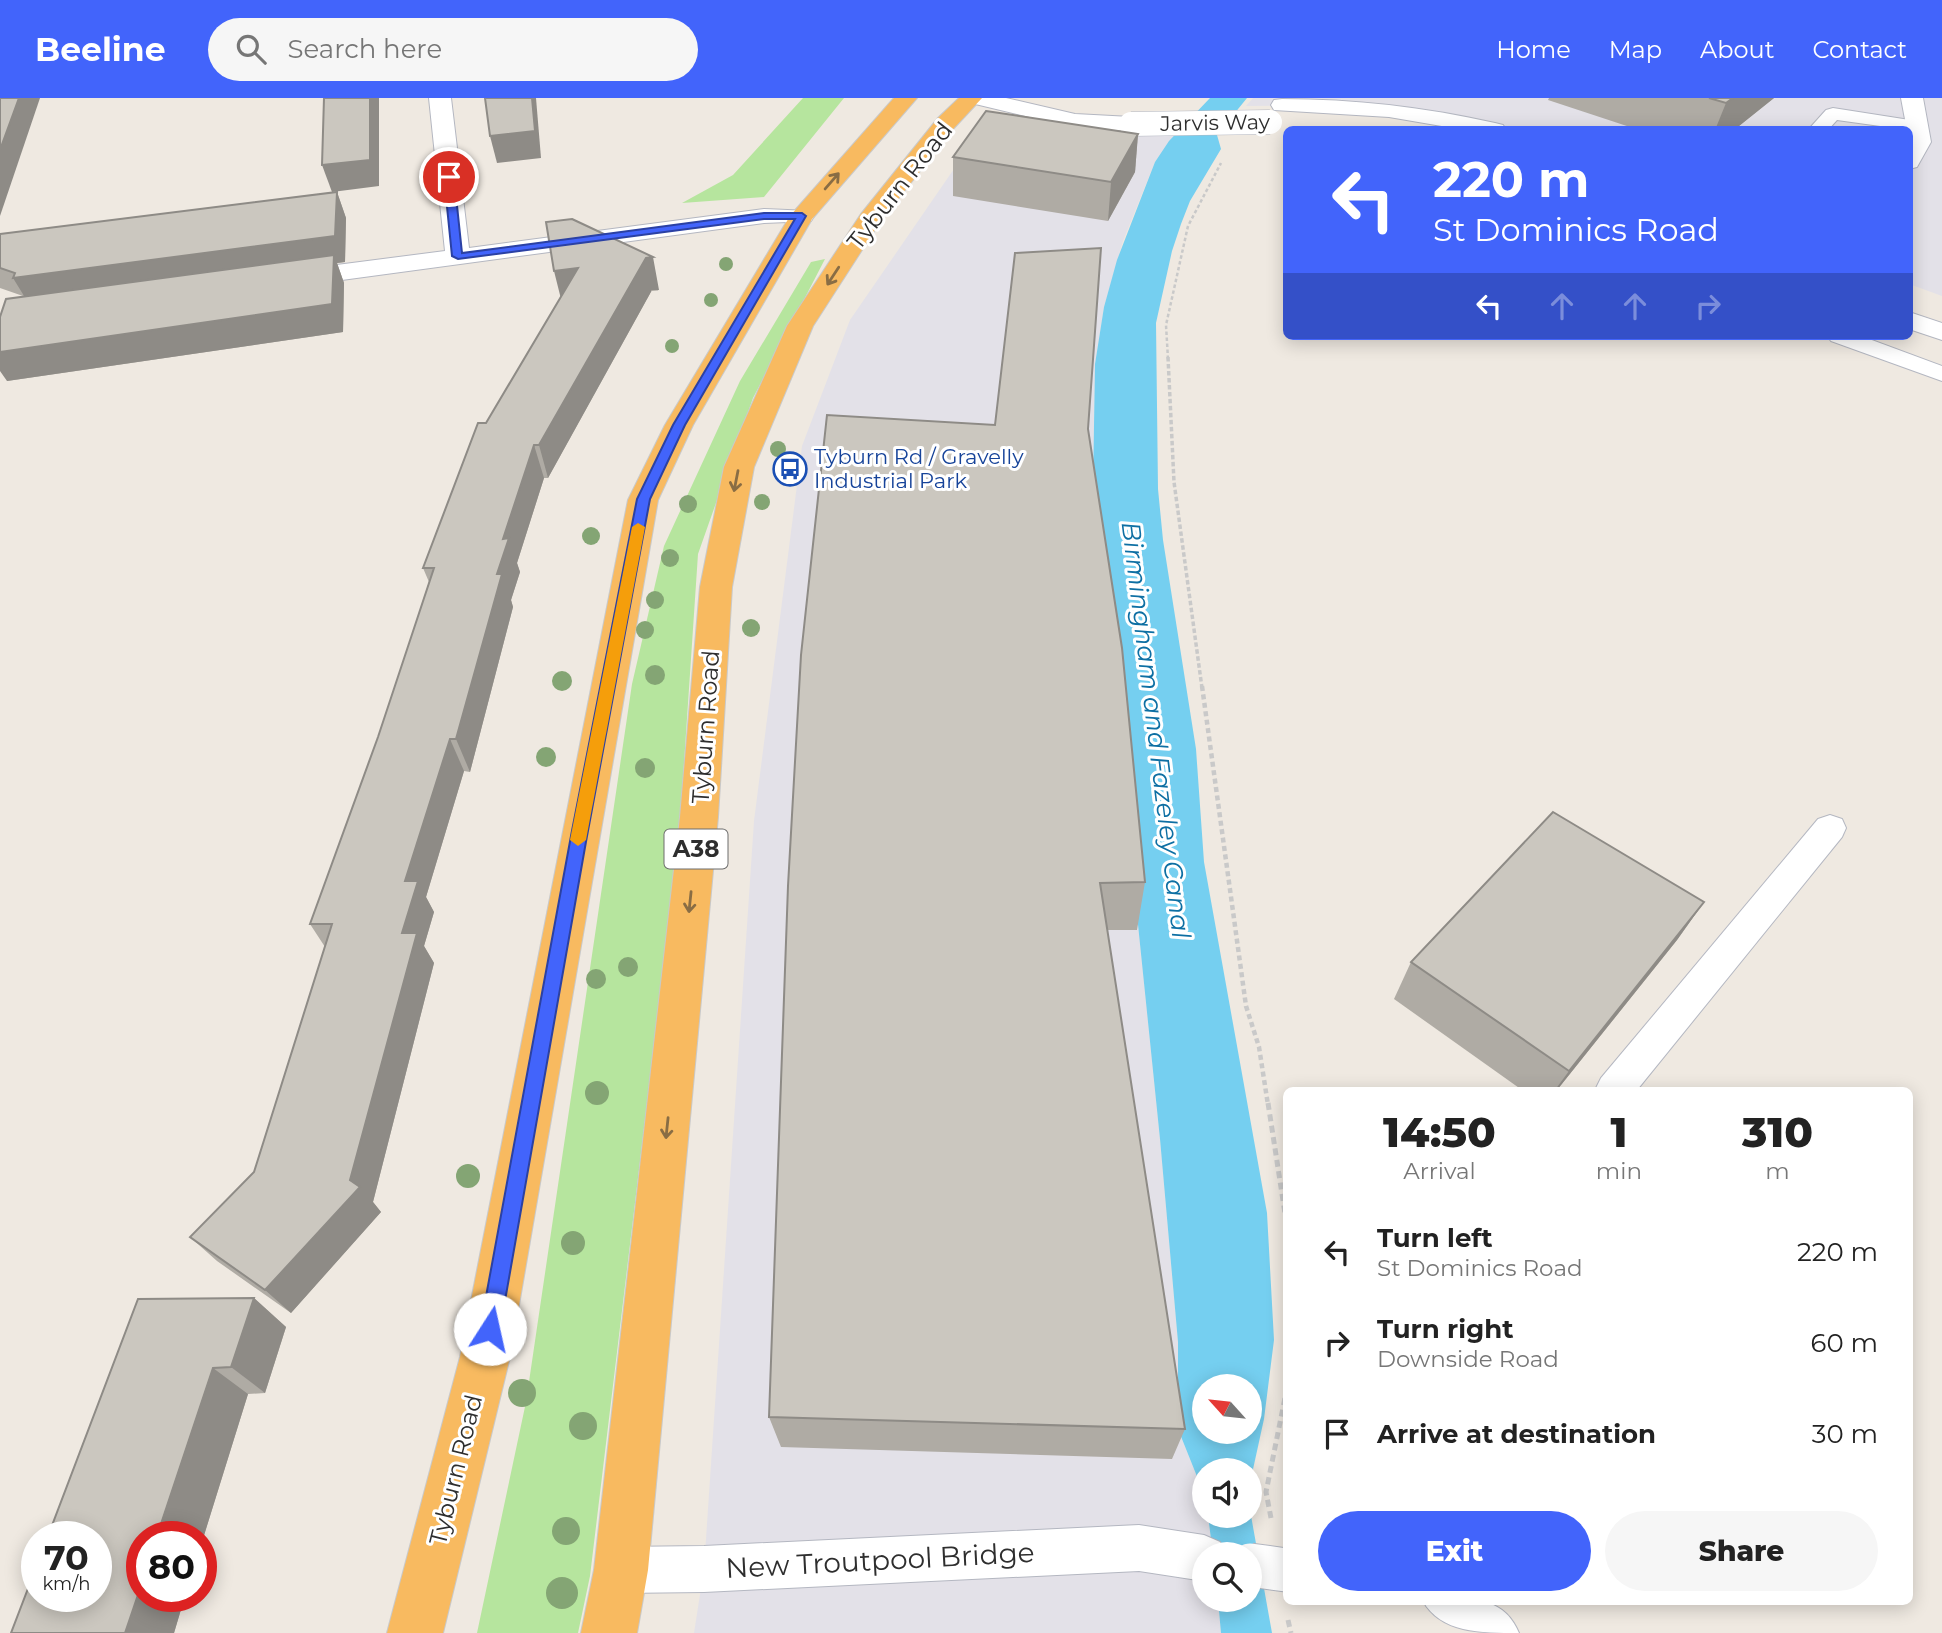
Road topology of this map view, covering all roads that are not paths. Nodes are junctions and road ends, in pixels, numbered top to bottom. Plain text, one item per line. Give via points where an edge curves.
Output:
1 (440, 98) edge
2 (906, 98) edge
3 (979, 98) edge
4 (1063, 98) edge
5 (1912, 98) edge
6 (1276, 114) junction
7 (969, 116) edge
8 (1138, 116) junction
9 (1075, 121) junction
10 (1386, 126) edge
11 (1475, 126) edge
12 (1821, 126) edge
13 (1910, 126) edge
14 (1913, 127) edge
15 (1916, 127) junction
16 (1913, 155) edge
17 (802, 216) junction
18 (458, 256) junction
19 (263, 283) edge
20 (1913, 321) edge
21 (1942, 332) edge
22 (1850, 340) edge
23 (1942, 374) edge
24 (1830, 828) dead end
25 (1616, 1087) edge
26 (1192, 1556) edge
27 (621, 1570) junction
28 (1453, 1605) edge
29 (415, 1633) edge
30 (609, 1633) edge
31 (1495, 1633) edge

1 - 18 street
17 -> 2 highway, Tyburn Road
3 - 9 street
4 - 8 street, Jarvis Way
5 - 15 street
6 - 8 street, Jarvis Way, bridge
6 - 10 street, Jarvis Way
6 - 11 street, Jarvis Way via 1343,105 1396,109
7 - 9 street
7 -> 27 highway, Tyburn Road / A38 via 870,219 800,326 739,467 716,587 699,817
8 - 9 street
12 - 13 lane via 1833,114
14 - 15 lane
15 - 16 street via 1920,142
17 - 18 street via 764,216
17 - 29 highway, Tyburn Road via 679,425 643,499 485,1357
18 - 19 street
20 - 21 street
22 - 23 lane
24 - 25 lane
26 - 27 lane, New Troutpool Bridge via 1139,1548
27 - 30 highway, Tyburn Road / A38
28 - 31 lane

